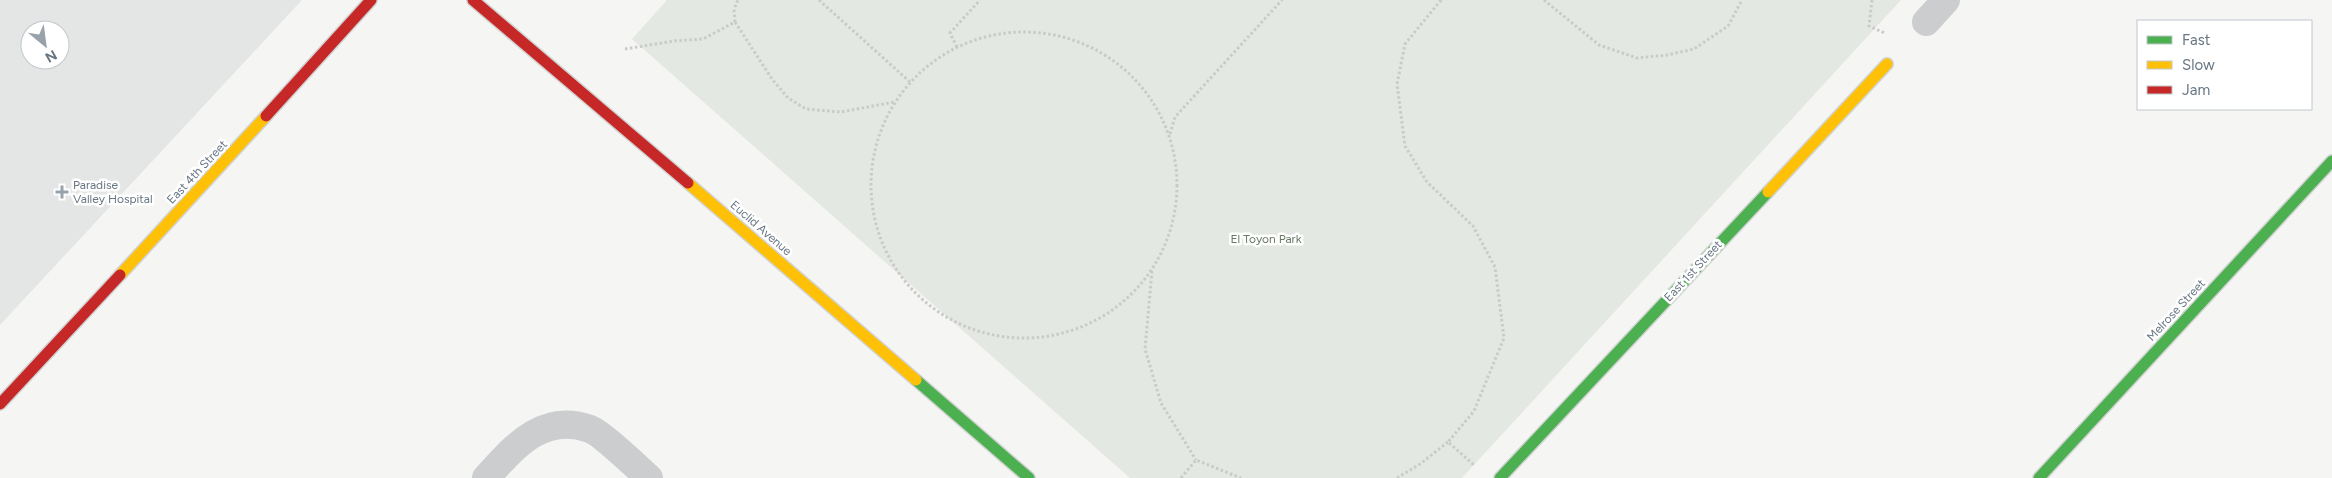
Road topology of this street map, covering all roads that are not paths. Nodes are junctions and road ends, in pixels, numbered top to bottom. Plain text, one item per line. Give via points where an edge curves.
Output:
1 (371, 0) edge
2 (474, 0) edge
3 (1946, 0) edge
4 (1926, 22) dead end
5 (1886, 64) dead end
6 (2332, 161) edge
7 (0, 404) edge
8 (486, 478) edge
9 (649, 478) edge
10 (1029, 478) edge
11 (1500, 478) edge
12 (2039, 478) edge

1 - 7 street, East 4th Street
2 - 10 street, Euclid Avenue
3 - 4 street
5 - 11 street, East 1st Street
6 - 12 street, Melrose Street
8 - 9 street via 513,448 538,429 568,425 591,429

